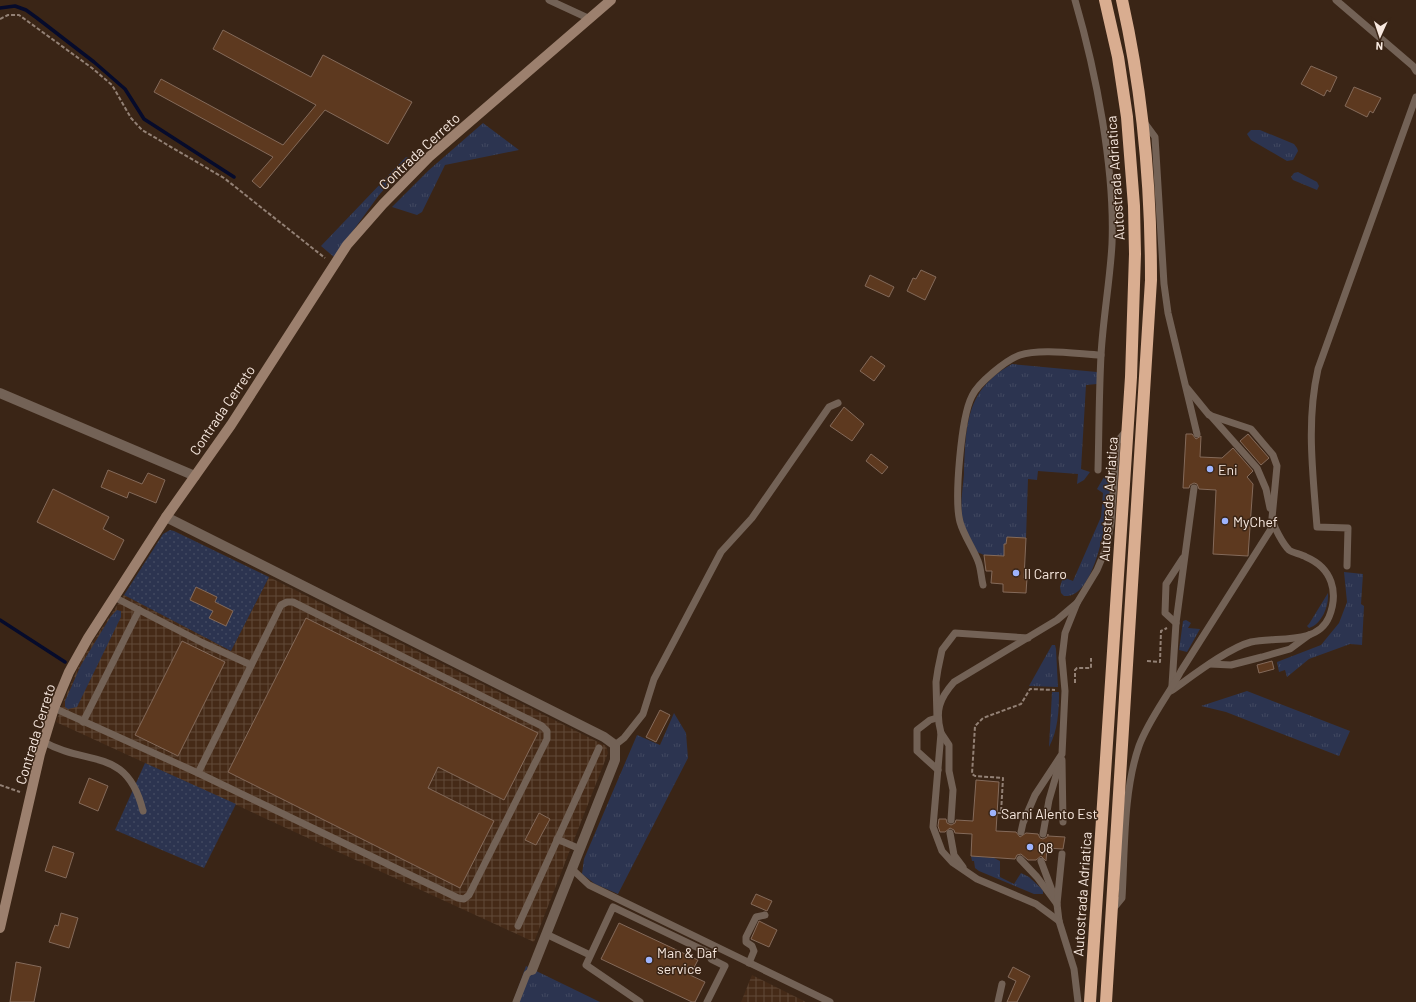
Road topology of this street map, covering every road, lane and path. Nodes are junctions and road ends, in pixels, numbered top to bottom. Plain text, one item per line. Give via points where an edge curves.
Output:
1 (549, 0) edge
2 (611, 0) edge
3 (1075, 0) edge
4 (1106, 0) edge
5 (1122, 0) edge
6 (1336, 0) edge
7 (0, 19) edge
8 (590, 19) junction
9 (1415, 66) edge
10 (1416, 97) edge
11 (1144, 122) junction
12 (334, 265) junction
13 (1102, 355) junction
14 (1188, 388) junction
15 (0, 393) edge
16 (838, 403) dead end
17 (1209, 415) junction
18 (1127, 429) junction
19 (1197, 434) dead end
20 (1098, 470) dead end
21 (195, 476) junction
22 (1194, 488) dead end
23 (166, 517) junction
24 (1272, 522) junction
25 (1185, 556) junction
26 (1347, 566) dead end
27 (983, 585) dead end
28 (114, 597) junction
29 (1077, 603) junction
30 (138, 610) junction
31 (1176, 623) junction
32 (1310, 634) junction
33 (1029, 638) junction
34 (1091, 658) dead end
35 (1147, 662) dead end
36 (1210, 664) junction
37 (252, 665) junction
38 (1083, 668) dead end
39 (1065, 691) junction
40 (1171, 691) junction
41 (54, 708) junction
42 (937, 718) junction
43 (83, 722) junction
44 (941, 733) junction
45 (44, 742) junction
46 (614, 745) junction
47 (599, 748) dead end
48 (1062, 754) junction
49 (938, 770) junction
50 (198, 773) junction
51 (0, 785) edge
52 (31, 795) junction
53 (143, 811) dead end
54 (997, 813) dead end
55 (951, 820) dead end
56 (1063, 822) dead end
57 (1021, 832) dead end
58 (950, 833) dead end
59 (1042, 834) dead end
60 (557, 839) junction
61 (580, 849) junction
62 (1062, 854) dead end
63 (1020, 859) dead end
64 (1041, 861) dead end
65 (572, 869) junction
66 (965, 870) junction
67 (1057, 904) junction
68 (1112, 909) junction
69 (765, 915) dead end
70 (1059, 922) junction
71 (518, 926) dead end
72 (0, 928) edge
73 (546, 934) junction
74 (590, 955) junction
75 (749, 962) junction
76 (532, 970) joint
77 (1002, 984) dead end
78 (516, 1002) edge
79 (640, 1002) edge
80 (707, 1002) edge
81 (830, 1002) edge
82 (998, 1002) edge
83 (1078, 1002) edge
84 (1090, 1002) edge
85 (1106, 1002) edge

1 - 8 lane
2 - 8 main road, Contrada Cerreto
3 - 13 lane via 1091,66 1102,128 1111,207 1112,244
4 - 18 highway, Autostrada Adriatica via 1123,91 1134,206 1134,295
5 - 11 highway
6 - 9 lane
7 - 12 path via 8,15 19,15 92,68 112,85 131,118 142,130 224,178
8 - 12 main road, Contrada Cerreto via 429,157 383,204 347,245
10 - 26 lane via 1342,298 1312,395 1310,429 1317,527 1348,528
11 - 14 lane via 1155,137 1164,284 1168,312
11 - 68 highway via 1151,221 1150,305
12 - 21 main road, Contrada Cerreto via 231,425
13 - 20 lane
13 - 27 lane via 1033,352 1019,355 994,372 972,395 962,436 958,506 962,528 978,562
14 - 17 lane
14 - 19 lane
15 - 21 street
16 - 46 lane via 829,407 752,518 721,552 654,679 643,714 624,738
17 - 24 lane via 1257,468 1266,489
17 - 24 lane via 1251,429 1273,455 1277,466
18 - 29 lane via 1117,442 1106,546 1097,570
18 - 84 highway, Autostrada Adriatica
21 - 23 main road, Contrada Cerreto
22 - 25 lane
23 - 28 main road, Contrada Cerreto
23 - 46 street via 604,737
24 - 32 lane via 1289,550 1317,562 1330,576 1333,584 1333,601 1328,618 1322,627
24 - 40 lane via 1181,670
25 - 31 lane
25 - 31 lane via 1166,584 1165,613
28 - 30 lane
28 - 41 main road, Contrada Cerreto via 69,672
29 - 33 lane via 1058,620
29 - 39 lane via 1065,633 1062,658
30 - 37 lane
30 - 43 lane
31 - 35 path via 1161,631 1160,662
31 - 40 lane
32 - 36 lane via 1251,642
32 - 36 lane via 1290,648 1262,657 1231,665
33 - 42 lane via 954,682 943,694
33 - 42 lane via 955,633 942,650 936,682
34 - 38 path via 1091,668
36 - 40 lane
37 - 50 lane
37 - 50 lane via 282,606 287,602 293,602 542,726 547,731 547,738 469,895 464,899
39 - 48 lane
39 - 54 path via 1030,689 1021,704 983,718 975,726 972,774 1003,778 1001,813
40 - 68 lane via 1146,729 1135,762 1128,801 1122,898
41 - 43 lane
41 - 45 main road, Contrada Cerreto
42 - 44 lane
42 - 49 lane via 930,720 918,730 917,751
43 - 50 lane
44 - 49 lane
44 - 55 lane via 949,745 949,771 953,790
45 - 52 main road, Contrada Cerreto
45 - 53 lane via 64,752 111,763 127,776
46 - 61 street via 615,760
47 - 60 lane
48 - 56 lane
48 - 57 lane via 1035,795
48 - 59 lane
49 - 66 lane via 932,827 942,851 952,862
51 - 52 path
52 - 72 main road, Contrada Cerreto
58 - 66 lane via 954,855
60 - 61 lane
60 - 71 lane
61 - 65 street
62 - 67 lane
63 - 67 lane
64 - 67 lane
65 - 73 street
65 - 75 lane via 589,885
66 - 70 lane via 977,879 1036,904
67 - 70 lane
68 - 85 highway
69 - 75 lane via 756,917 746,937 746,942 754,951
70 - 83 lane via 1074,969
73 - 74 lane
73 - 76 street
74 - 79 lane via 586,965
74 - 80 lane via 613,907 709,953 711,959 725,966
75 - 81 lane
76 - 78 lane via 527,974
77 - 82 lane

